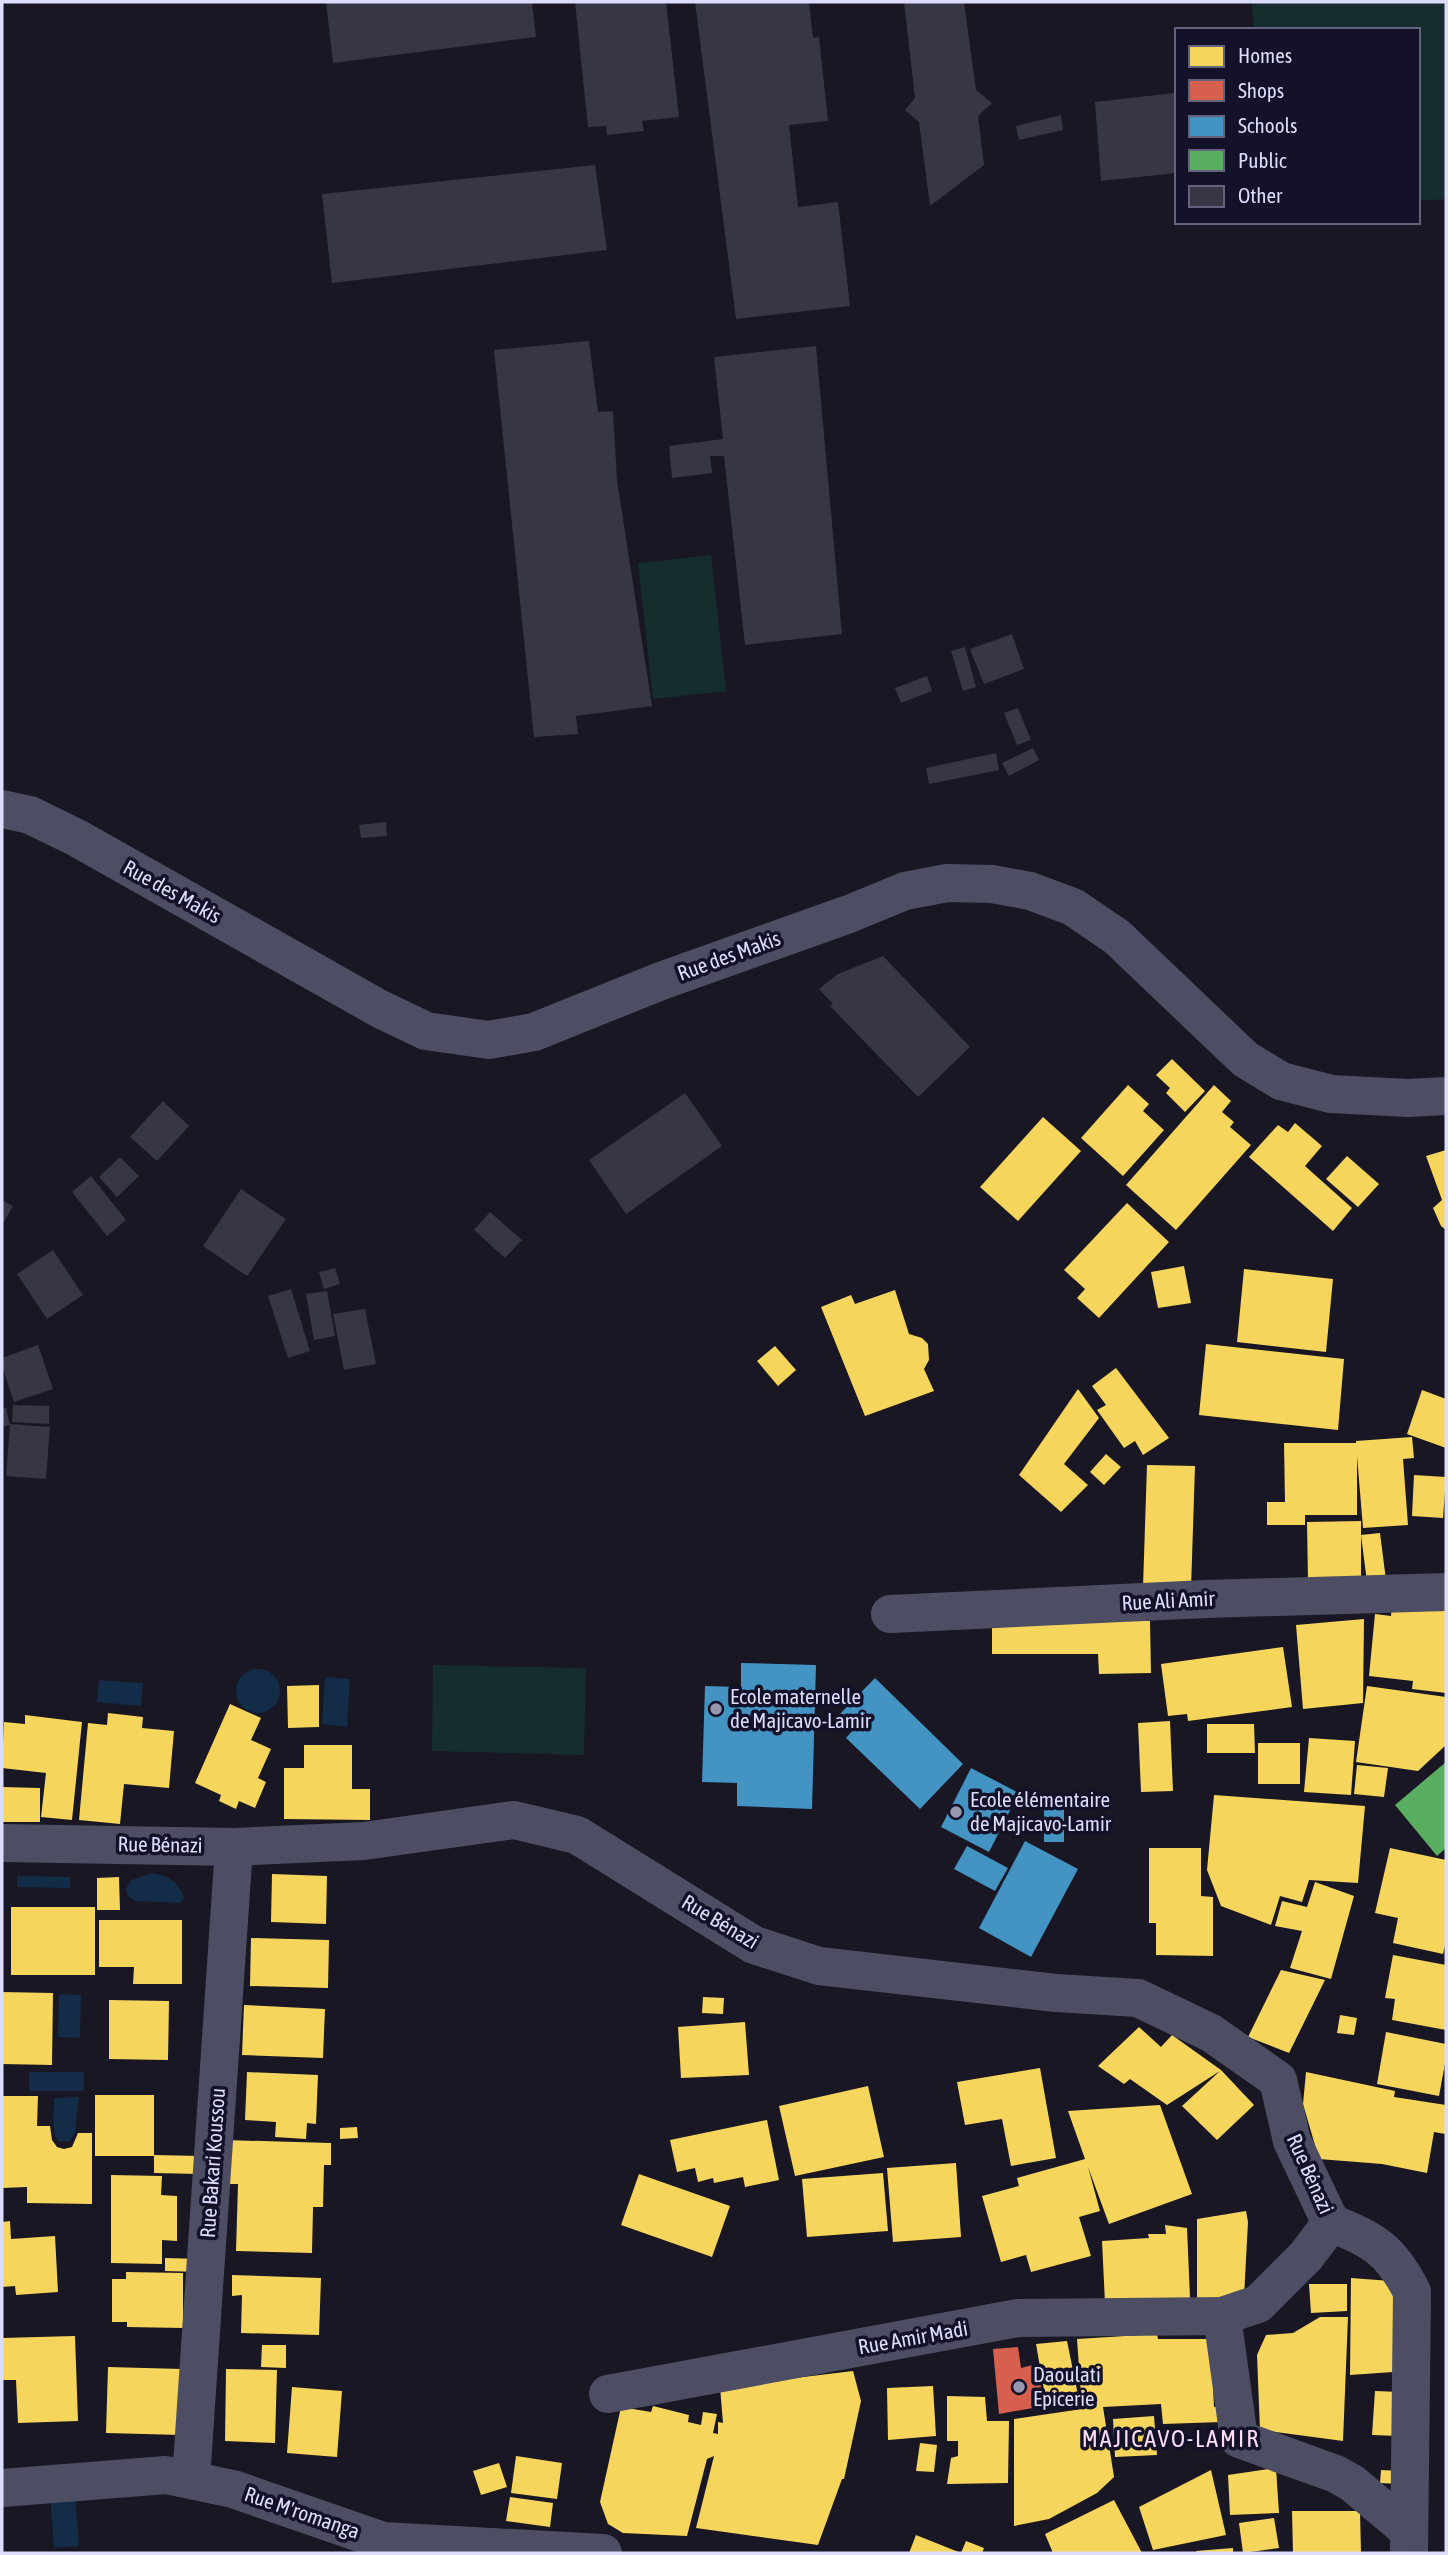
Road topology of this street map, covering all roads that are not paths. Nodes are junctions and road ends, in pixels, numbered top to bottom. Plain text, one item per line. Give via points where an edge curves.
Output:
1 (2, 809) edge
2 (1446, 1096) edge
3 (1446, 1592) edge
4 (890, 1614) dead end
5 (2, 1843) edge
6 (234, 1847) junction
7 (1331, 2222) junction
8 (1222, 2316) junction
9 (608, 2393) dead end
10 (191, 2479) junction
11 (2, 2488) edge
12 (1409, 2542) edge
13 (603, 2553) edge

1 - 2 street, Rue des Makis via 30,815 77,838 426,1031 489,1040 534,1032 905,891 947,883 992,884 1030,891 1073,907 1117,937 1236,1051 1281,1082 1331,1094
3 - 4 street, Rue Ali Amir
5 - 6 street, Rue Bénazi
6 - 7 street, Rue Bénazi via 364,1841 514,1820 578,1835 754,1945 819,1966 1138,1998 1211,2033 1278,2080 1292,2141
6 - 10 street, Rue Bakari Koussou
7 - 8 street, Rue Amir Madi via 1306,2256 1258,2304
7 - 12 street via 1366,2237 1398,2264 1412,2292
8 - 9 street, Rue Amir Madi via 1018,2318
8 - 12 street via 1239,2439 1352,2483
10 - 11 street, Rue M'romanga via 166,2475
10 - 13 street, Rue M'romanga via 383,2541

